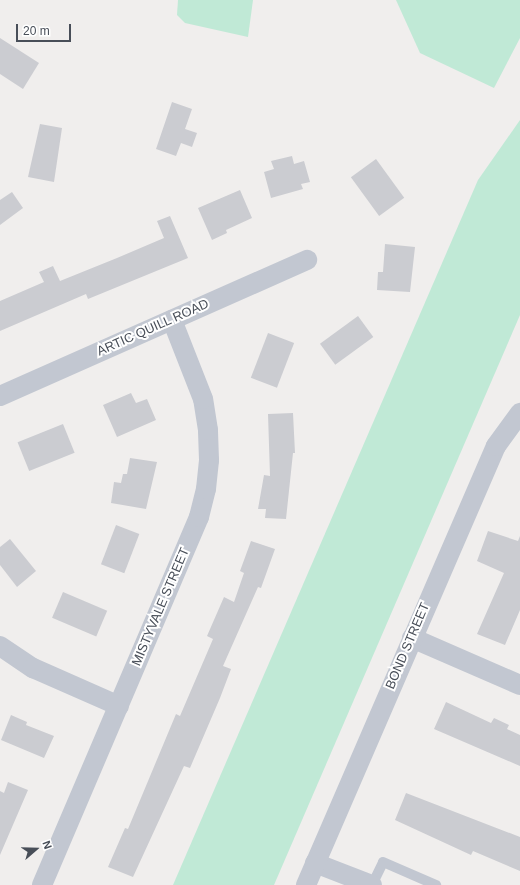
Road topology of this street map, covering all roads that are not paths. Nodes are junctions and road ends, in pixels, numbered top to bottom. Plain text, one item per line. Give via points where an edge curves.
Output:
1 (307, 260) dead end
2 (172, 320) junction
3 (0, 396) edge
4 (520, 413) edge
5 (412, 638) junction
6 (0, 646) edge
7 (520, 685) edge
8 (119, 706) junction
9 (315, 863) junction
10 (42, 885) edge
11 (306, 885) edge
12 (372, 885) edge
13 (436, 885) edge

1 - 2 street, ARTIC QUILL ROAD
2 - 3 street, ARTIC QUILL ROAD
2 - 8 street, MISTYVALE STREET via 203,399 209,460 206,489 199,518
4 - 5 street, BOND STREET via 496,446
5 - 7 street
5 - 9 street, BOND STREET
6 - 8 street via 33,668
8 - 10 street, MISTYVALE STREET
9 - 11 street, BOND STREET
9 - 12 street
12 - 13 lane via 383,862

